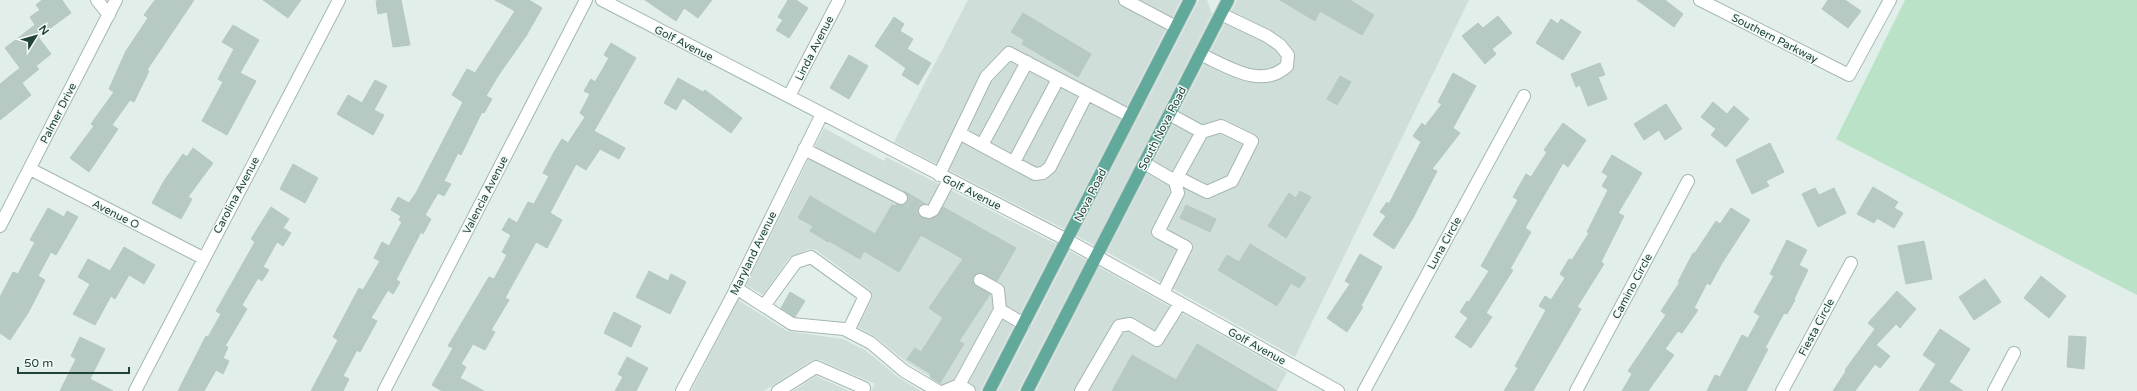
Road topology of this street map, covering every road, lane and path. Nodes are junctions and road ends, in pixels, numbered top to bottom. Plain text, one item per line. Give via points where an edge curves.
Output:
1 (97, 0) edge
2 (116, 0) edge
3 (338, 0) edge
4 (586, 0) edge
5 (602, 0) edge
6 (839, 0) edge
7 (1125, 0) edge
8 (1190, 0) edge
9 (1216, 0) edge
10 (1228, 0) edge
11 (1700, 0) edge
12 (1890, 0) edge
13 (1146, 5) edge
14 (1720, 5) edge
15 (1221, 14) junction
16 (109, 15) junction
17 (1176, 27) junction
18 (1200, 54) junction
19 (1027, 62) junction
20 (1058, 79) junction
21 (1087, 94) junction
22 (788, 96) junction
23 (1524, 96) dead end
24 (822, 114) junction
25 (1169, 114) junction
26 (1130, 116) junction
27 (1202, 132) junction
28 (959, 133) junction
29 (982, 146) junction
30 (804, 149) junction
31 (1014, 162) junction
32 (1144, 163) junction
33 (30, 169) junction
34 (944, 177) junction
35 (1176, 179) junction
36 (1688, 181) dead end
37 (900, 198) tunnel mouth
38 (925, 211) dead end
39 (0, 226) edge
40 (1067, 240) junction
41 (1096, 256) junction
42 (203, 258) junction
43 (1851, 263) dead end
44 (980, 280) dead end
45 (736, 288) junction
46 (1163, 293) junction
47 (1180, 303) junction
48 (764, 306) junction
49 (1000, 310) junction
50 (1024, 324) junction
51 (848, 331) junction
52 (2014, 353) dead end
53 (864, 388) dead end
54 (933, 388) edge
55 (964, 388) edge
56 (135, 391) edge
57 (384, 391) edge
58 (682, 391) edge
59 (778, 391) edge
60 (945, 391) edge
61 (989, 391) edge
62 (1027, 391) edge
63 (1081, 391) edge
64 (1338, 391) edge
65 (1364, 391) edge
66 (1576, 391) edge
67 (1782, 391) edge
68 (1994, 391) edge

1 - 16 street
2 - 16 street, Palmer Drive
3 - 42 street, Carolina Avenue
4 - 57 street, Valencia Avenue
5 - 22 street, Golf Avenue
6 - 22 street, Linda Avenue
7 - 13 street
8 - 17 main road, Nova Road
9 - 15 main road
10 - 15 main road, South Nova Road
11 - 14 street, Southern Parkway
12 - 14 street, Southern Parkway via 1849,75
13 - 17 street
15 - 18 main road, South Nova Road
15 - 18 street via 1280,45 1288,55 1287,66 1281,72 1251,77
16 - 33 street, Palmer Drive
17 - 26 main road, Nova Road
18 - 25 main road, South Nova Road
19 - 20 street
19 - 28 street via 1009,53 986,77
19 - 29 street
20 - 21 street
20 - 31 street
21 - 26 street
21 - 31 street via 1050,167 1043,173 1035,174
22 - 24 street, Golf Avenue
23 - 65 street, Luna Circle
24 - 30 street, Maryland Avenue
24 - 34 street, Golf Avenue
25 - 27 street
25 - 32 main road, South Nova Road
26 - 40 main road, Nova Road
27 - 35 street
27 - 35 street via 1221,126 1252,141 1232,181 1207,192
28 - 29 street
28 - 34 street
29 - 31 street
30 - 37 street
30 - 45 street, Maryland Avenue
32 - 35 street
32 - 41 main road, South Nova Road
33 - 39 street, Palmer Drive
33 - 42 street, Avenue O
34 - 38 street via 933,210
34 - 40 street, Golf Avenue
35 - 46 street via 1178,193 1158,232 1186,247
36 - 66 street, Camino Circle
40 - 41 street, Golf Avenue
40 - 50 main road, Nova Road
41 - 46 street, Golf Avenue
41 - 62 main road
42 - 56 street, Carolina Avenue
43 - 67 street, Fiesta Circle
44 - 49 street via 998,290
45 - 48 street
45 - 58 street, Maryland Avenue
46 - 47 street, Golf Avenue
47 - 63 street via 1157,340 1130,324 1119,326
47 - 64 street, Golf Avenue
48 - 51 street via 792,324
48 - 51 street via 796,262 811,257 865,296
49 - 50 street
49 - 55 street
50 - 61 main road, Nova Road
51 - 54 street via 871,344 904,371
52 - 68 street
53 - 59 street via 816,367
55 - 60 street

